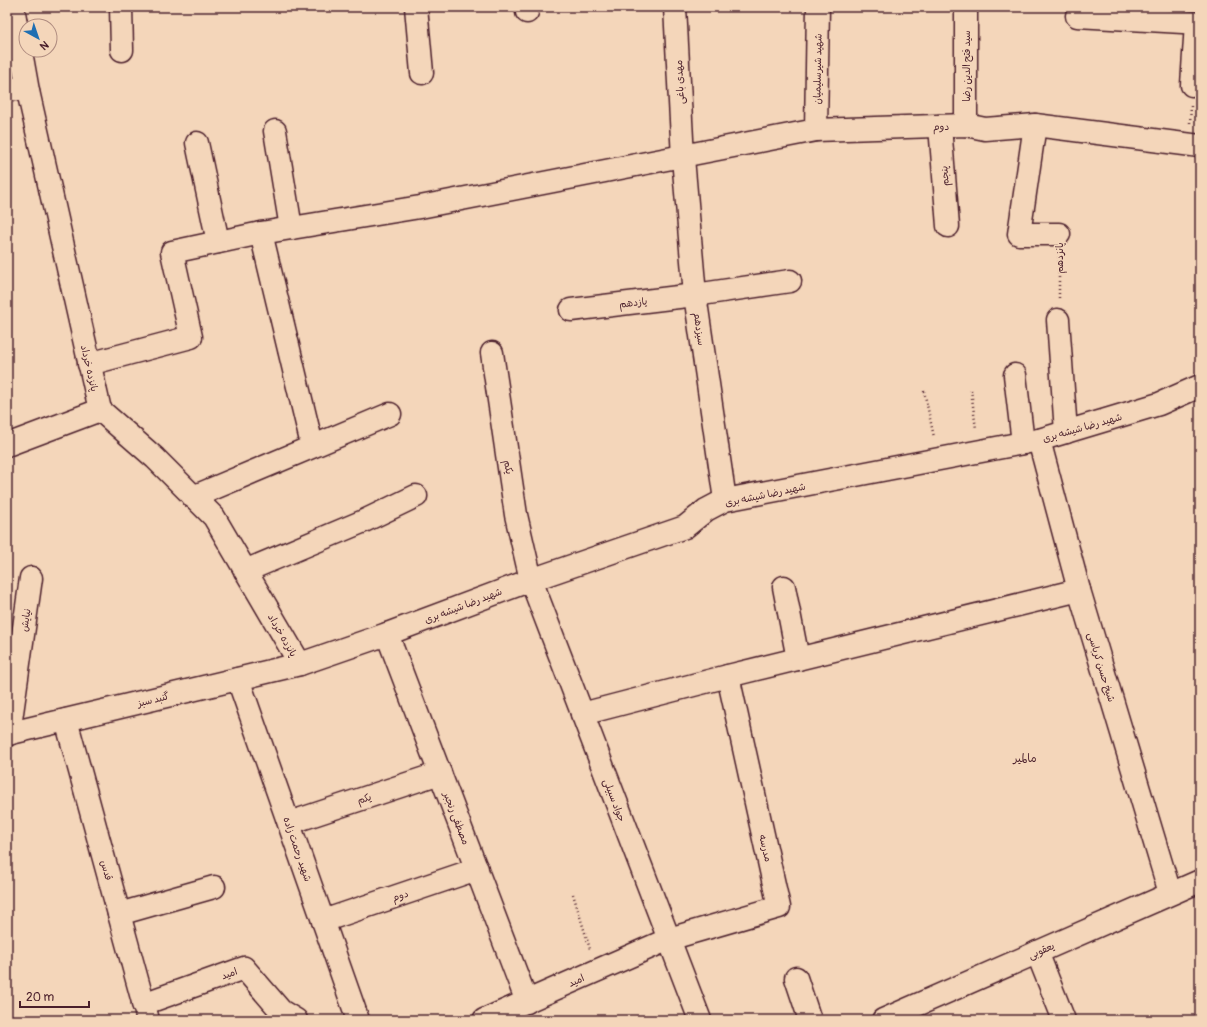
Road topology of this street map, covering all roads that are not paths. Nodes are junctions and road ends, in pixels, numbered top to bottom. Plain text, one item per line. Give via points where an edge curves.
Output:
1 (12, 7) edge
2 (121, 7) edge
3 (416, 7) edge
4 (676, 7) edge
5 (818, 7) edge
6 (966, 7) edge
7 (1148, 14) edge
8 (1077, 16) dead end
9 (1198, 23) edge
10 (122, 50) dead end
11 (422, 73) dead end
12 (1192, 85) road end
13 (7, 88) edge
14 (28, 91) junction
15 (966, 125) junction
16 (1035, 125) junction
17 (940, 126) junction
18 (816, 130) junction
19 (275, 131) dead end
20 (197, 143) dead end
21 (1195, 146) edge
22 (683, 158) junction
23 (948, 226) dead end
24 (291, 228) junction
25 (261, 233) junction
26 (1059, 234) road end
27 (218, 242) junction
28 (790, 281) dead end
29 (695, 295) junction
30 (571, 310) dead end
31 (1058, 320) road end
32 (492, 353) dead end
33 (89, 364) junction
34 (1015, 376) dead end
35 (1200, 386) edge
36 (100, 410) junction
37 (390, 414) dead end
38 (1066, 432) junction
39 (1031, 441) junction
40 (7, 445) edge
41 (312, 445) junction
42 (416, 496) dead end
43 (193, 497) junction
44 (725, 500) junction
45 (245, 571) junction
46 (31, 578) dead end
47 (531, 580) junction
48 (784, 587) dead end
49 (1079, 590) junction
50 (387, 634) junction
51 (14, 645) edge
52 (798, 659) junction
53 (300, 664) junction
54 (728, 676) junction
55 (238, 679) junction
56 (582, 714) junction
57 (66, 720) junction
58 (8, 734) edge
59 (440, 773) junction
60 (289, 823) junction
61 (477, 869) junction
62 (1200, 881) edge
63 (214, 887) dead end
64 (1170, 893) junction
65 (119, 914) junction
66 (323, 921) junction
67 (669, 939) junction
68 (1037, 952) junction
69 (796, 978) dead end
70 (527, 1002) junction
71 (146, 1012) edge
72 (694, 1018) edge
73 (296, 1020) edge
74 (358, 1020) edge
75 (484, 1020) edge
76 (810, 1020) edge
77 (883, 1020) edge
78 (1064, 1020) edge

1 - 14 street, پانزده خرداد
2 - 10 street
3 - 11 street
4 - 22 street, مهدی باغی
5 - 18 street, شهید شیرسلیمیان
6 - 15 street, سید فتح الدین رضا
7 - 8 street
7 - 9 street
9 - 12 street
13 - 14 street
14 - 33 street, پانزده خرداد
15 - 16 street, دوم via 985,129
15 - 17 street, دوم
16 - 21 street, دوم
16 - 26 street, پانزدهم via 1019,234
17 - 18 street, دوم
17 - 23 street, پنجم
18 - 22 street, دوم
19 - 24 street
20 - 27 street
22 - 24 street, دوم via 420,207
22 - 29 street, سیزدهم
24 - 25 street, دوم
25 - 27 street, دوم
25 - 41 street
27 - 33 street, دوم via 172,252 191,337
28 - 29 street, یازدهم
29 - 30 street, یازدهم
29 - 44 street, سیزدهم
31 - 38 street
32 - 47 street, یکم via 516,515
33 - 36 street, پانزده خرداد
34 - 39 street, شیخ حسن کرباسی
35 - 38 street, شهید رضا شیشه بری via 1159,404
36 - 40 street
36 - 43 street, پانزده خرداد via 155,458
37 - 41 street
38 - 39 street, شهید رضا شیشه بری
39 - 44 street, شهید رضا شیشه بری
39 - 49 street, شیخ حسن کرباسی
41 - 43 street
42 - 45 street via 364,521
43 - 45 street, پانزده خرداد via 214,517
44 - 47 street, شهید رضا شیشه بری via 685,526
45 - 53 street, پانزده خرداد
46 - 51 street, نیایش
47 - 50 street, شهید رضا شیشه بری
47 - 56 street, جواد سبیلی
48 - 52 street
49 - 52 street
49 - 64 street, شیخ حسن کرباسی
50 - 53 street, شهید رضا شیشه بری
50 - 59 street, مصطفی رنجبر
51 - 58 street, نیایش
52 - 54 street
53 - 55 street, گنبد سبز
54 - 56 street
54 - 67 street, مدرسه via 780,907
55 - 57 street, گنبد سبز
55 - 60 street, شهید رحمت زاده
56 - 67 street, جواد سبیلی
57 - 58 street, گنبد سبز
57 - 65 street, قدس
59 - 60 street, یکم
59 - 61 street, مصطفی رنجبر
60 - 66 street, شهید رحمت زاده
61 - 66 street, دوم
61 - 70 street, مصطفی رنجبر
62 - 64 street, یعقوبی
63 - 65 street
64 - 68 street, یعقوبی
65 - 71 street, قدس
66 - 74 street, شهید رحمت زاده
67 - 70 street, امید
67 - 72 street, جواد سبیلی
68 - 77 street, یعقوبی
68 - 78 street
69 - 76 street
70 - 75 street, امید
71 - 73 street, امید via 244,968 281,1011

